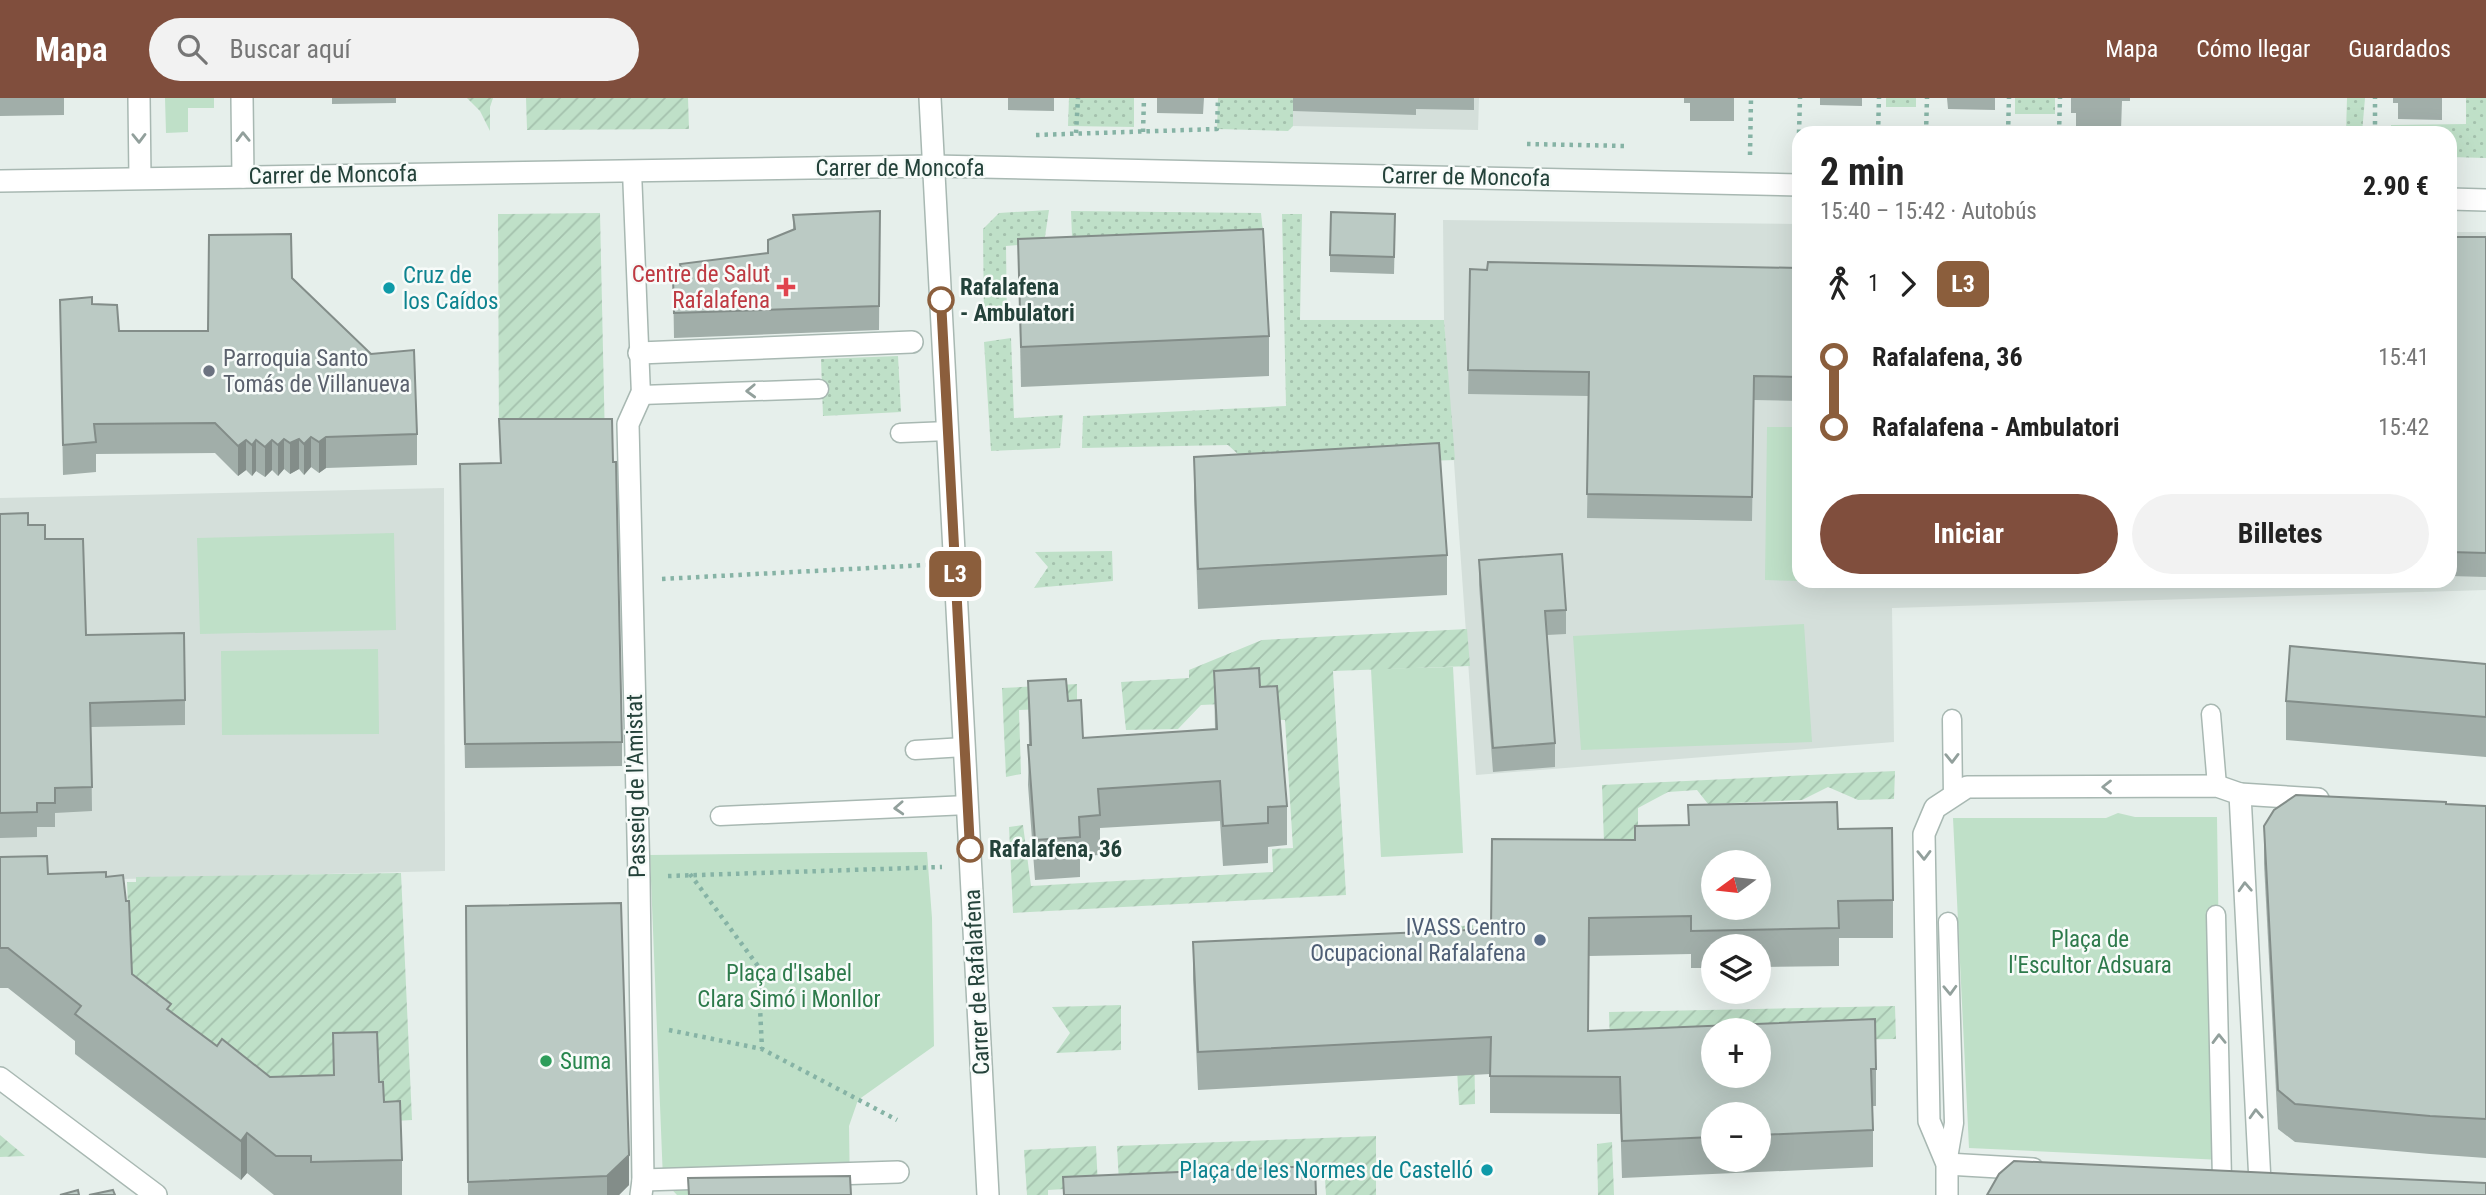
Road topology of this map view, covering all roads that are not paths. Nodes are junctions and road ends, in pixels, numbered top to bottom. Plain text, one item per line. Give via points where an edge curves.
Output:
1 (139, 98) edge
2 (242, 98) edge
3 (930, 98) edge
4 (933, 166) junction
5 (632, 170) junction
6 (243, 177) junction
7 (140, 178) junction
8 (0, 181) edge
9 (1792, 185) edge
10 (2457, 199) edge
11 (2486, 200) edge
12 (912, 342) dead end
13 (639, 353) junction
14 (819, 389) dead end
15 (641, 396) junction
16 (948, 431) junction
17 (900, 433) dead end
18 (2211, 714) dead end
19 (1952, 719) dead end
20 (964, 747) junction
21 (915, 750) dead end
22 (2217, 786) junction
23 (2240, 793) junction
24 (1953, 796) junction
25 (2339, 801) edge
26 (968, 805) junction
27 (720, 816) dead end
28 (2217, 915) dead end
29 (1948, 922) dead end
30 (0, 1078) edge
31 (1947, 1164) junction
32 (2057, 1171) edge
33 (898, 1172) dead end
34 (2215, 1180) joint
35 (2260, 1182) junction
36 (2282, 1184) edge
37 (642, 1188) edge
38 (156, 1195) edge
39 (988, 1195) edge
40 (1947, 1195) edge

1 -> 7 street
6 -> 2 street
3 - 4 street, Carrer de Rafalafena
4 - 5 street, Carrer de Moncofa
4 - 9 street, Carrer de Moncofa
4 - 16 street, Carrer de Rafalafena
5 - 6 street, Carrer de Moncofa
5 - 13 lane
6 - 7 street, Carrer de Moncofa
7 - 8 street, Carrer de Moncofa
10 - 11 street
12 - 13 street
13 - 15 lane
14 -> 15 lane
15 - 37 street, Passeig de l'Amistat via 628,424
16 - 17 lane
16 - 20 street, Carrer de Rafalafena
18 - 22 lane
19 -> 24 lane
20 - 21 lane
20 - 26 street, Carrer de Rafalafena
22 - 23 street
22 -> 24 street via 1967,787
23 - 25 street
35 -> 23 street
24 -> 31 street via 1935,808 1924,834 1929,1121
26 -> 27 lane
26 - 39 street, Carrer de Rafalafena
34 -> 28 lane
29 -> 31 lane via 1954,1123
30 - 38 street
31 - 32 street
31 - 40 street
33 - 37 street
34 - 35 street
35 - 36 street

